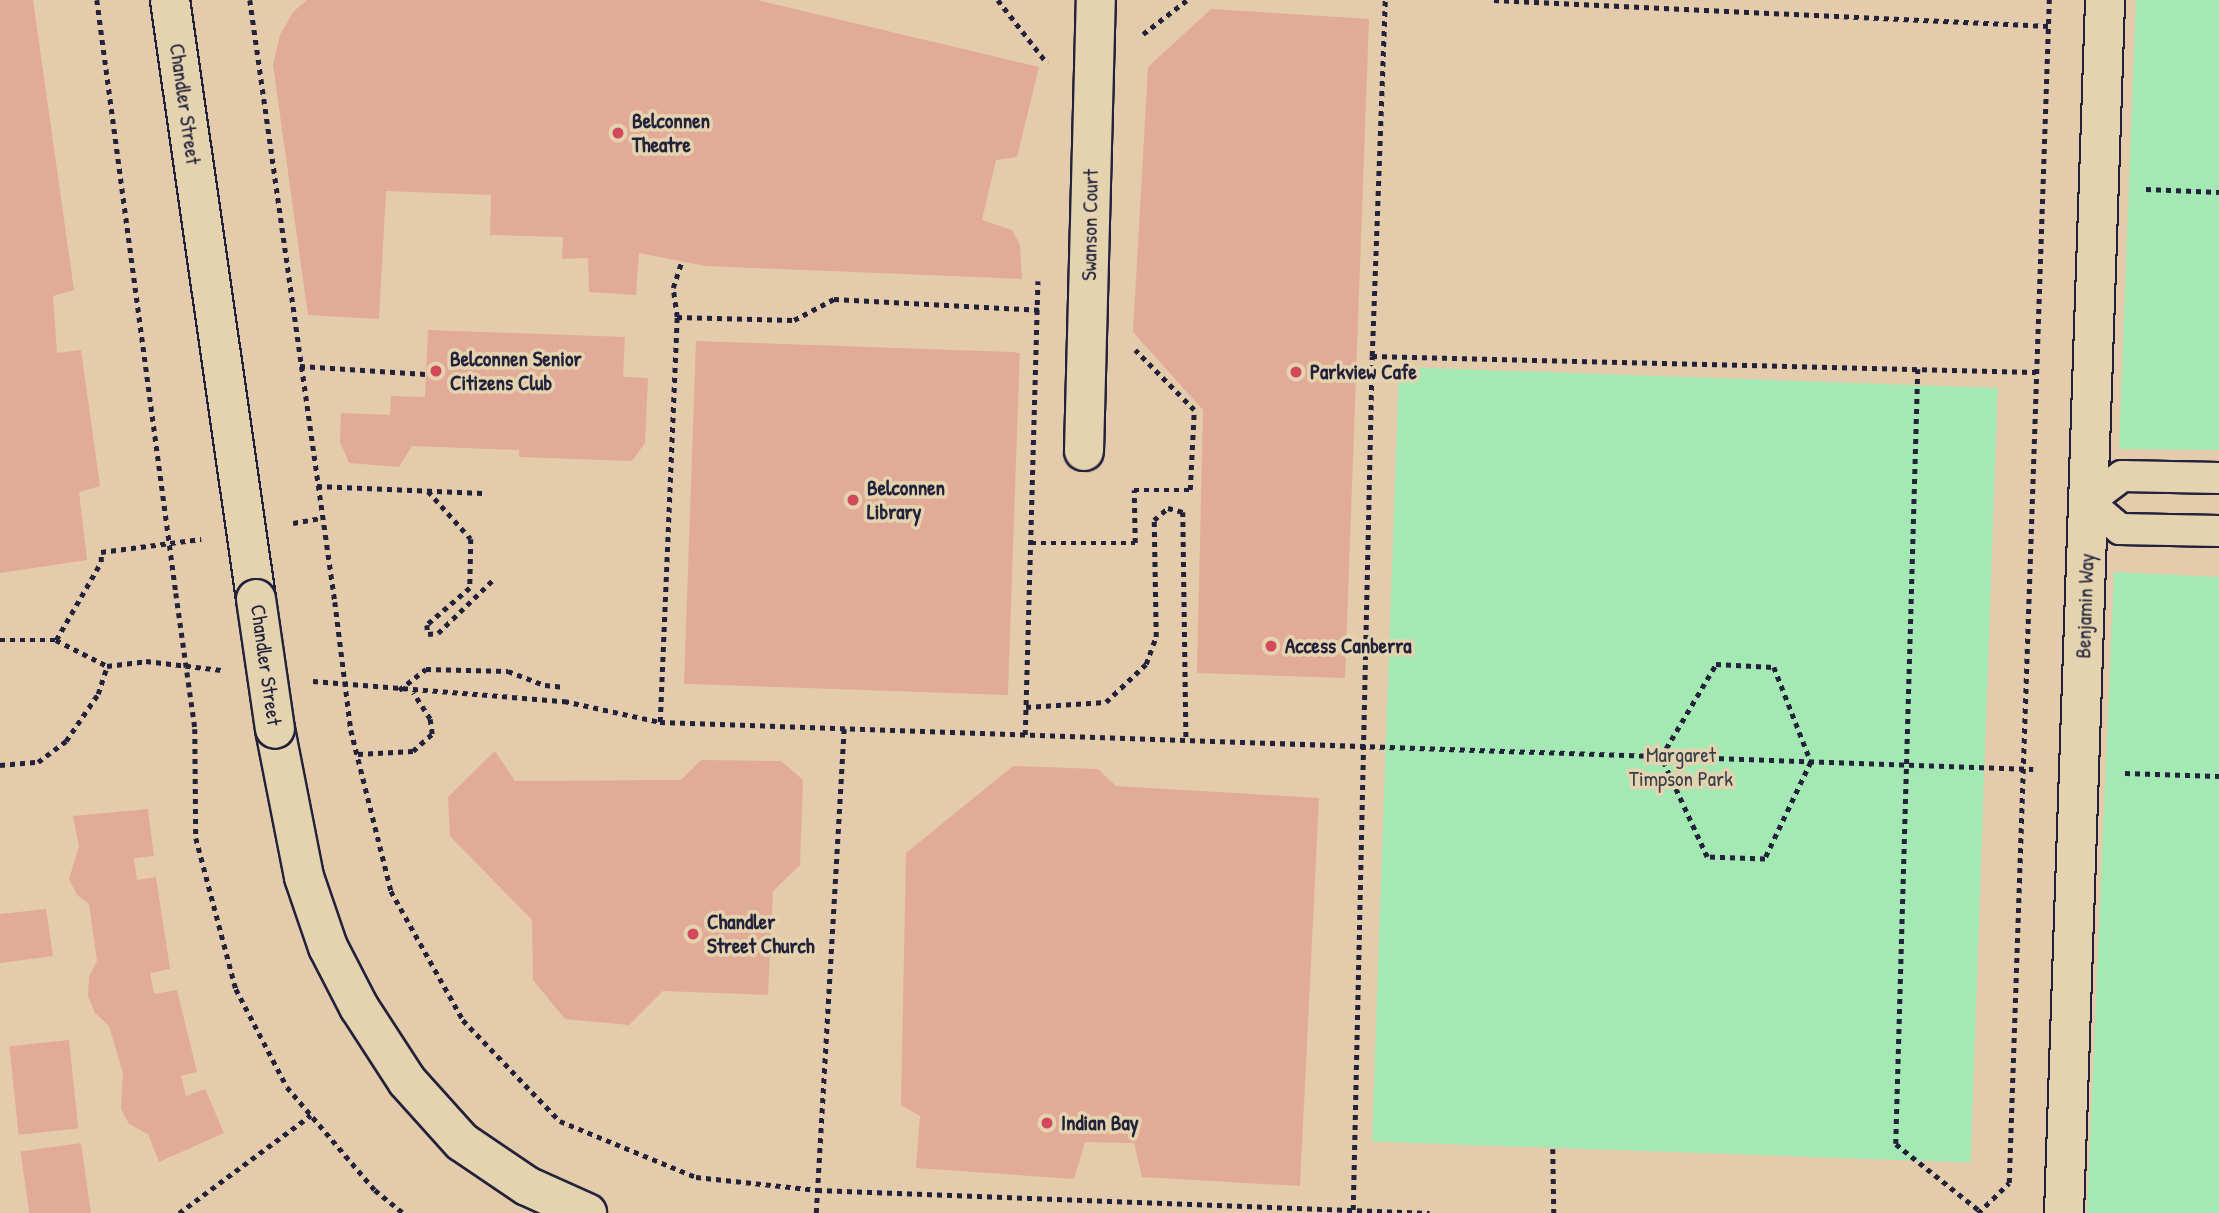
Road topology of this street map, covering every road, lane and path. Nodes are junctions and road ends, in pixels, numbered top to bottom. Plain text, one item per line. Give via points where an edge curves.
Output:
1 (97, 0) edge
2 (170, 0) edge
3 (250, 0) edge
4 (998, 0) edge
5 (1096, 0) edge
6 (1187, 0) edge
7 (1385, 0) edge
8 (1494, 0) edge
9 (2049, 0) edge
10 (2105, 0) edge
11 (2048, 26) junction
12 (1136, 40) dead end
13 (1048, 78) dead end
14 (682, 261) dead end
15 (1039, 269) dead end
16 (1037, 310) junction
17 (1088, 313) junction
18 (677, 317) junction
19 (1372, 356) junction
20 (300, 366) junction
21 (1918, 369) junction
22 (2036, 372) junction
23 (426, 374) dead end
24 (1084, 451) dead end
25 (2219, 478) edge
26 (317, 486) junction
27 (428, 491) junction
28 (483, 493) dead end
29 (2088, 502) junction
30 (2219, 531) edge
31 (1031, 543) junction
32 (168, 544) junction
33 (495, 578) dead end
34 (0, 640) edge
35 (56, 640) junction
36 (107, 666) junction
37 (185, 666) junction
38 (236, 672) dead end
39 (300, 679) dead end
40 (565, 687) dead end
41 (398, 691) junction
42 (412, 692) junction
43 (1026, 707) junction
44 (660, 722) junction
45 (844, 729) junction
46 (1025, 735) junction
47 (1186, 741) junction
48 (1365, 747) junction
49 (357, 754) junction
50 (1661, 757) junction
51 (1811, 762) junction
52 (0, 765) edge
53 (1907, 765) junction
54 (2023, 769) junction
55 (2079, 771) junction
56 (2219, 776) edge
57 (311, 1115) junction
58 (1553, 1149) dead end
59 (817, 1189) junction
60 (1353, 1210) junction
61 (1979, 1212) edge
62 (179, 1213) edge
63 (403, 1213) edge
64 (587, 1213) edge
65 (816, 1213) edge
66 (1430, 1213) edge
67 (1554, 1213) edge
68 (2064, 1213) edge

1 - 32 path
2 - 64 street, Chandler Street, bridge via 275,729 304,877 328,947 407,1082 462,1142 527,1185
3 - 20 path
4 - 13 path via 1049,65
5 - 17 street, Swanson Court
6 - 12 path
7 - 19 path
8 - 11 path
9 - 11 path
10 - 29 street, Benjamin Way
11 - 22 path
14 - 18 path via 673,288
15 - 16 path
16 - 17 path
16 - 18 path via 834,299 794,320
16 - 31 path
17 - 24 street, Swanson Court
17 - 31 path via 1127,314 1126,341 1194,410 1190,490 1134,490 1135,544
18 - 44 path
19 - 21 path
19 - 48 path
20 - 23 path
20 - 26 path
21 - 22 path
21 - 53 path
22 - 54 path
25 - 29 lane via 2122,475
26 - 27 path
26 - 49 path, bridge
27 - 28 path
27 - 33 path via 471,539 470,588 427,625 428,634 438,633
29 - 30 lane via 2120,529
29 - 55 street, Benjamin Way
31 - 43 path
32 - 35 path via 101,552 101,562
32 - 37 path, bridge
34 - 35 path
35 - 36 path
36 - 37 path via 146,661
36 - 52 path via 98,694 66,741 38,762
37 - 38 path
37 - 57 path, bridge via 195,729 196,838 236,989 287,1087
39 - 41 path
40 - 41 path via 508,671 426,669
41 - 42 path
42 - 44 path via 564,701
42 - 49 path via 430,719 432,734 413,751
43 - 46 path
43 - 47 path via 1106,702 1146,664 1156,637 1154,520 1168,508 1183,512
44 - 45 path
45 - 46 path
45 - 59 path
46 - 47 path
47 - 48 path
48 - 50 path
48 - 60 path
49 - 59 path via 391,891 463,1020 560,1121 696,1178
50 - 51 path
50 - 51 path via 1716,664 1774,667
50 - 51 path via 1707,857 1765,859
51 - 53 path
53 - 54 path
53 - 61 path via 1896,1144
54 - 55 path
54 - 61 path via 2009,1183
55 - 56 path
55 - 68 street, Benjamin Way
57 - 62 path
57 - 63 path via 375,1190
58 - 67 path
59 - 60 path
59 - 65 path
60 - 66 path

